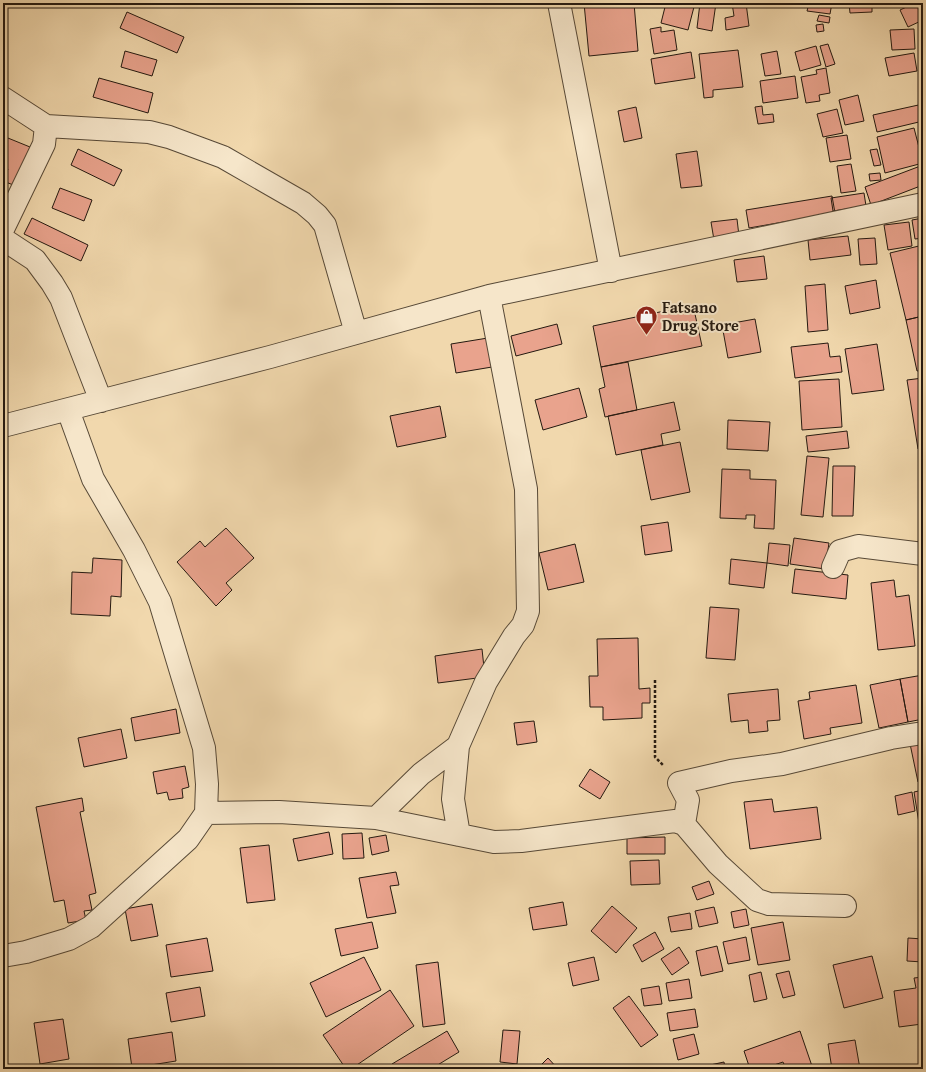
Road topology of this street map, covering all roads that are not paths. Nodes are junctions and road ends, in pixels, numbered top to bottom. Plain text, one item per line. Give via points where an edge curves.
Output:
1 (558, 3) edge
2 (3, 98) edge
3 (46, 126) junction
4 (923, 204) edge
5 (3, 230) edge
6 (3, 239) edge
7 (611, 271) junction
8 (489, 296) junction
9 (356, 333) junction
10 (101, 401) junction
11 (68, 410) junction
12 (3, 426) edge
13 (923, 554) edge
14 (834, 567) dead end
15 (923, 733) edge
16 (458, 746) junction
17 (206, 813) junction
18 (376, 818) junction
19 (684, 824) junction
20 (459, 835) junction
21 (844, 906) dead end
22 (3, 956) edge

1 - 7 street
2 - 3 street
3 - 5 street via 44,144
3 - 9 street via 161,134 222,157 303,204 325,225
4 - 7 street
6 - 10 street via 35,260 52,283 61,298
7 - 8 street
8 - 9 street
8 - 16 street via 526,489 528,611 523,625 486,682
9 - 10 street
10 - 11 street
11 - 12 street
11 - 17 street via 93,479 134,550 160,602 204,748
13 - 14 street via 858,546 840,551
15 - 19 street via 782,764 731,770 679,783 688,800
16 - 18 street via 421,774
16 - 20 street via 453,798
17 - 18 street via 279,812
17 - 22 street via 188,839 91,927 69,939
18 - 20 street
19 - 20 street via 675,821 521,841 494,842
19 - 21 street via 718,864 757,900 770,904

